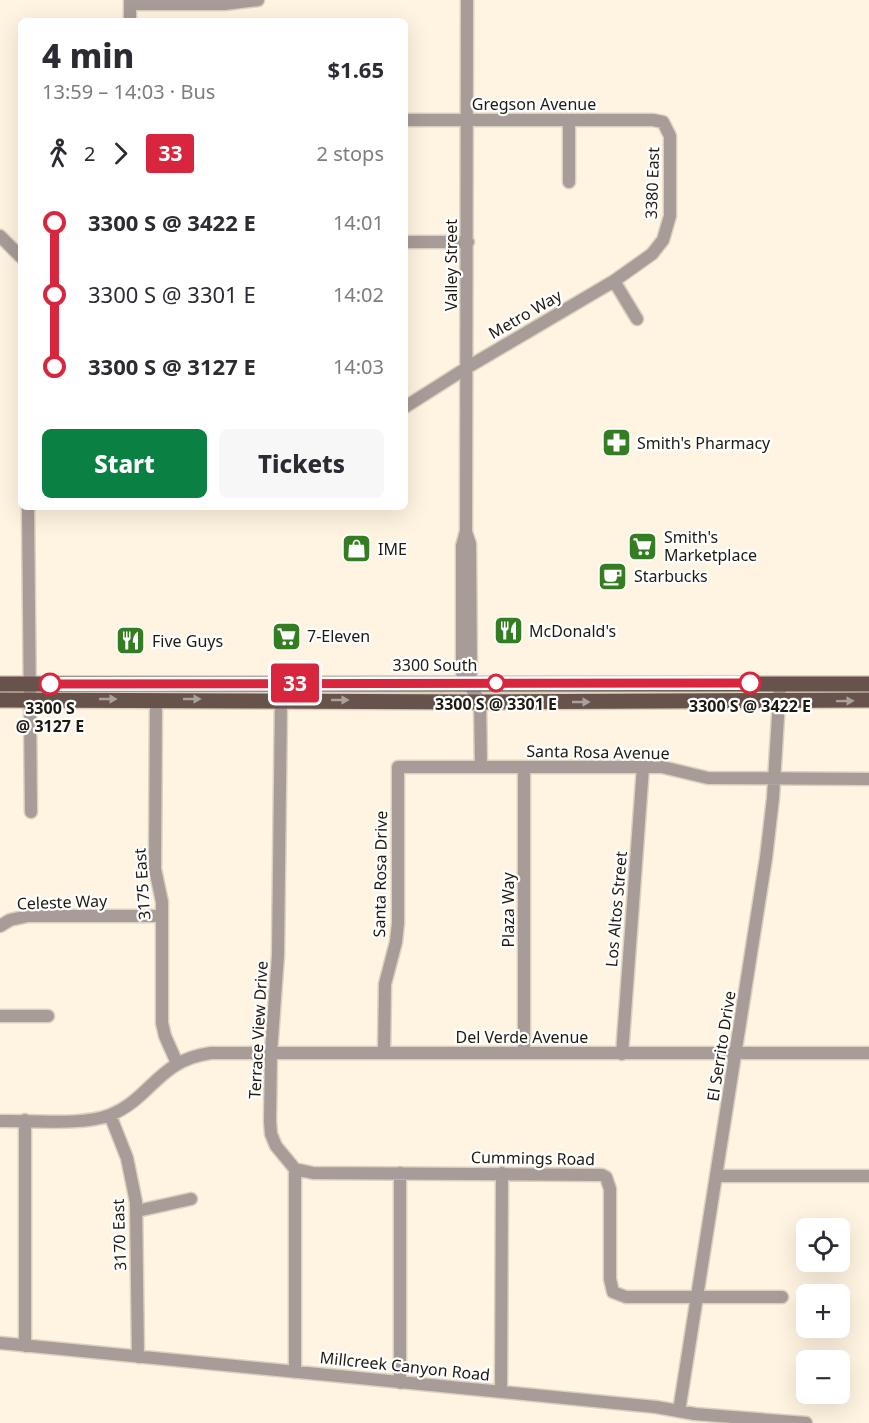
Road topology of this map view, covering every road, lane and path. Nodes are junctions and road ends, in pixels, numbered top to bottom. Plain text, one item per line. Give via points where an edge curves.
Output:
1 (258, 0) edge
2 (467, 0) edge
3 (130, 2) edge
4 (130, 18) edge
5 (408, 120) edge
6 (467, 120) junction
7 (569, 120) junction
8 (663, 122) joint
9 (569, 182) dead end
10 (0, 237) edge
11 (408, 242) edge
12 (468, 242) junction
13 (659, 246) joint
14 (18, 254) edge
15 (614, 281) junction
16 (637, 319) dead end
17 (468, 367) junction
18 (408, 406) edge
19 (28, 510) edge
20 (287, 683) junction
21 (467, 683) junction
22 (0, 684) edge
23 (780, 684) junction
24 (869, 684) edge
25 (30, 692) junction
26 (156, 699) junction
27 (0, 700) edge
28 (281, 700) junction
29 (869, 700) edge
30 (480, 702) junction
31 (778, 702) junction
32 (398, 767) joint
33 (481, 767) junction
34 (524, 767) junction
35 (643, 767) junction
36 (774, 778) junction
37 (869, 779) edge
38 (30, 812) dead end
39 (162, 916) junction
40 (0, 926) edge
41 (0, 1016) edge
42 (48, 1016) dead end
43 (271, 1053) junction
44 (384, 1053) junction
45 (524, 1053) junction
46 (622, 1053) junction
47 (737, 1053) junction
48 (869, 1053) edge
49 (177, 1063) junction
50 (110, 1115) junction
51 (0, 1120) edge
52 (25, 1120) junction
53 (295, 1169) junction
54 (400, 1173) junction
55 (502, 1173) junction
56 (716, 1176) junction
57 (869, 1176) edge
58 (191, 1198) dead end
59 (137, 1211) junction
60 (782, 1296) dead end
61 (697, 1297) junction
62 (0, 1343) edge
63 (25, 1346) junction
64 (138, 1357) junction
65 (295, 1372) junction
66 (400, 1383) junction
67 (501, 1392) junction
68 (680, 1411) junction
69 (806, 1423) edge

1 - 3 street via 224,4
2 - 6 street, Valley Street
3 - 4 street
5 - 6 street, Gregson Avenue
6 - 7 street, Gregson Avenue
6 - 12 street, Valley Street
7 - 8 street, Gregson Avenue
7 - 9 street
8 - 13 street, 3380 East via 670,136 670,216
10 - 14 street
11 - 12 street
12 - 17 street, Valley Street
13 - 15 street, Metro Way via 644,262
15 - 16 street
15 - 17 street, Metro Way
17 - 18 street, Metro Way
17 - 21 street, Valley Street via 466,531 462,546 462,673
19 - 25 street
20 - 21 main road, 3300 South
20 - 25 main road, 3300 South
20 - 28 street, Terrace View Drive
21 - 23 main road, 3300 South
21 - 30 street
22 - 25 main road, 3300 South
23 - 24 main road, 3300 South
23 - 31 street, El Serrito Drive
25 -> 26 main road, 3300 South
25 - 27 main road, 3300 South
25 - 38 street
26 -> 28 main road, 3300 South
26 - 39 street, 3175 East via 155,869
28 -> 30 main road, 3300 South
28 - 43 street, Terrace View Drive via 278,955
31 -> 29 main road, 3300 South
30 -> 31 main road, 3300 South
30 - 33 street
31 - 36 street, El Serrito Drive
32 - 33 street, Santa Rosa Avenue
32 - 44 street, Santa Rosa Drive via 398,923 385,984
33 - 34 street, Santa Rosa Avenue
34 - 35 street, Santa Rosa Avenue
34 - 45 street, Plaza Way
35 - 36 street, Santa Rosa Avenue via 674,768 708,778
35 - 46 street, Los Altos Street
36 - 37 street, Santa Rosa Avenue
36 - 47 street, El Serrito Drive via 768,850
39 - 40 street, Celeste Way via 28,916
39 - 49 street, 3175 East via 162,1023
41 - 42 street
43 - 44 street, Del Verde Avenue
43 - 49 street, Del Verde Avenue via 210,1053
43 - 53 street, Terrace View Drive via 271,1134
44 - 45 street, Del Verde Avenue
45 - 46 street, Del Verde Avenue
46 - 47 street, Del Verde Avenue
47 - 48 street, Del Verde Avenue
47 - 56 street, El Serrito Drive
49 - 50 street, Del Verde Avenue via 133,1101
50 - 52 street via 87,1120
50 - 59 street, 3170 East via 130,1170
51 - 52 street
52 - 63 street
53 - 54 street, Cummings Road via 313,1173
53 - 65 street
54 - 55 street, Cummings Road
54 - 66 street
55 - 61 street, Cummings Road via 606,1177 610,1188 613,1292 626,1297
55 - 67 street
56 - 57 street
56 - 61 street, El Serrito Drive
58 - 59 street
59 - 64 street, 3170 East
60 - 61 street
61 - 68 street, El Serrito Drive
62 - 63 street, Millcreek Canyon Road
63 - 64 street, Millcreek Canyon Road
64 - 65 street, Millcreek Canyon Road
65 - 66 street, Millcreek Canyon Road
66 - 67 street, Millcreek Canyon Road
67 - 68 street, Millcreek Canyon Road
68 - 69 street, Millcreek Canyon Road

